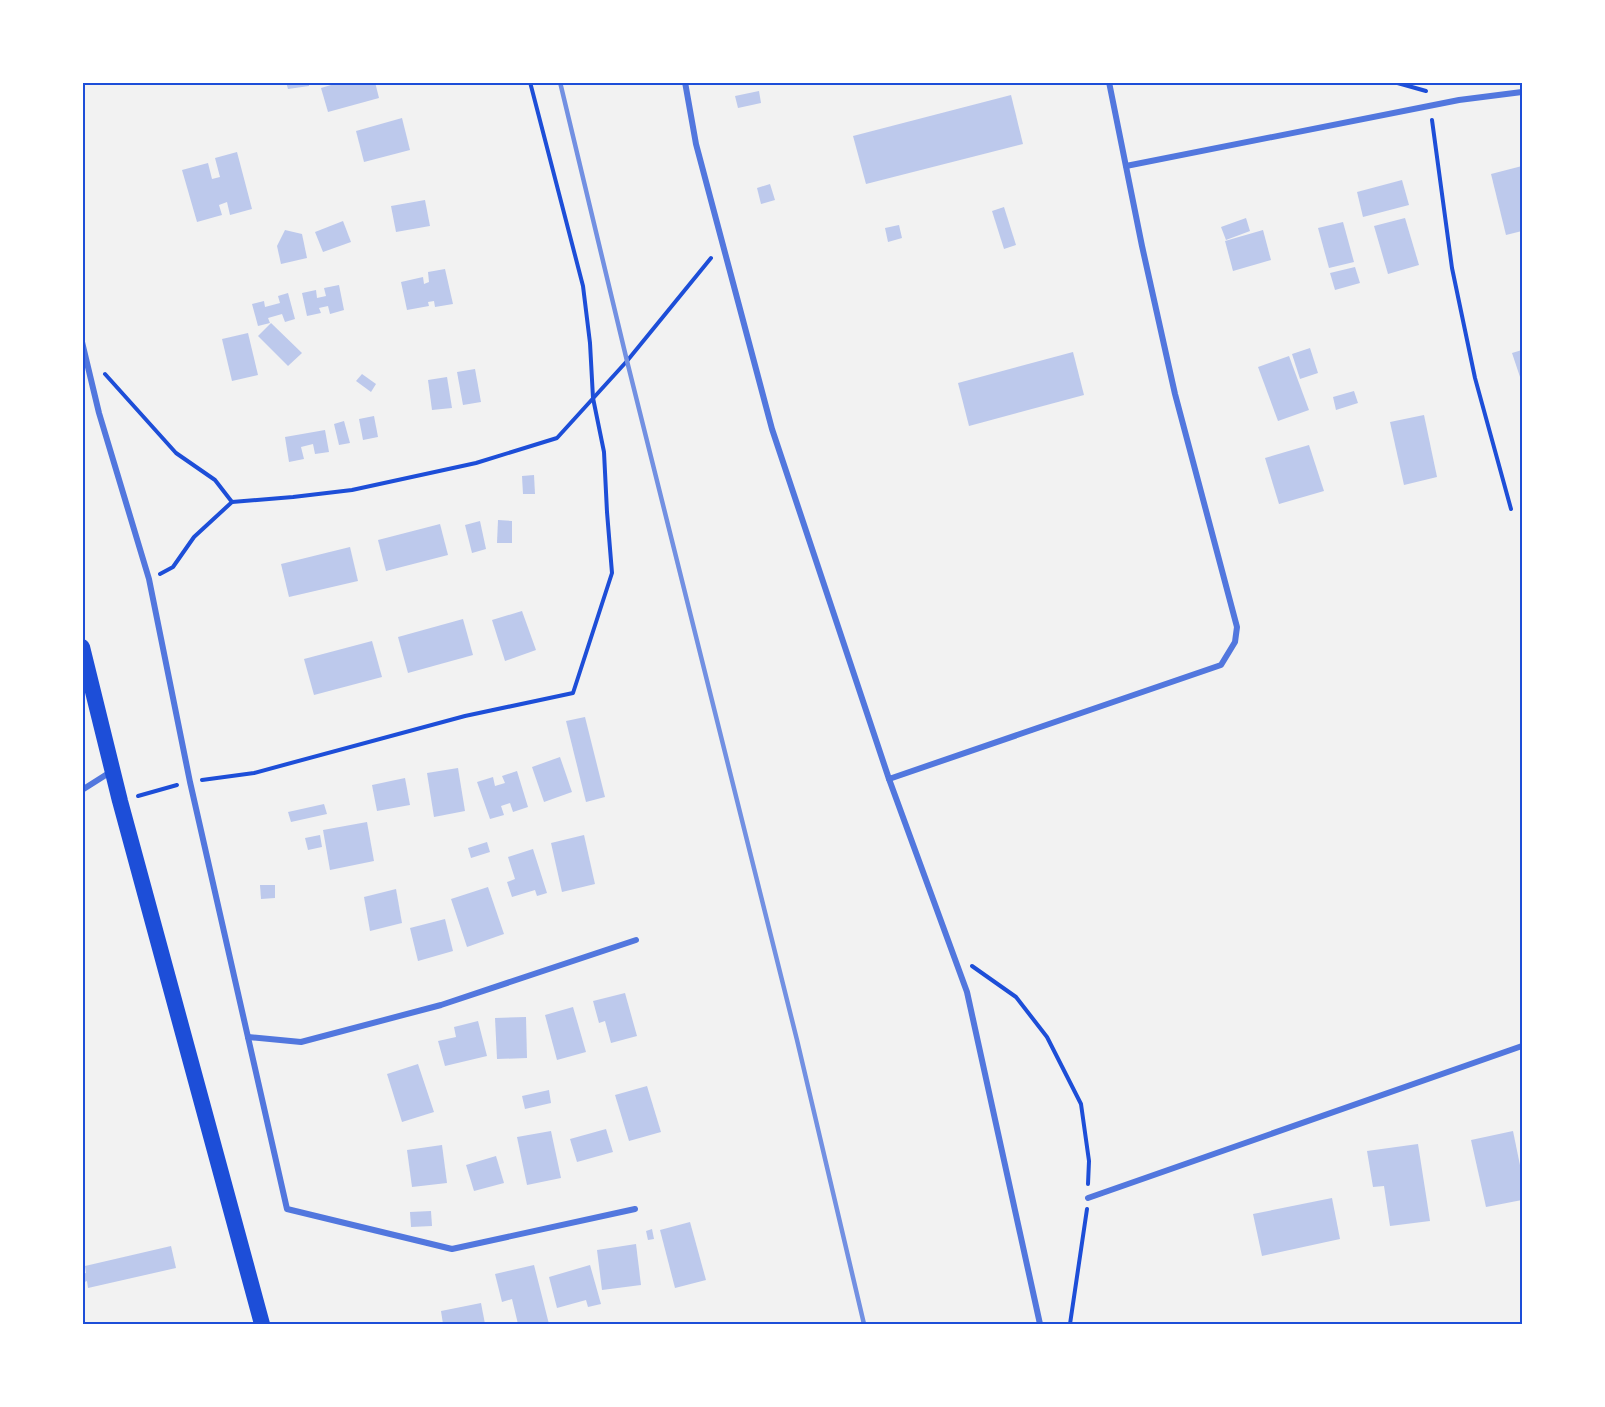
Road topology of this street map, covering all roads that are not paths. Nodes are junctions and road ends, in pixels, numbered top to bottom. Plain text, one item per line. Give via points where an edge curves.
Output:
1 (686, 82) edge
2 (1108, 82) edge
3 (1522, 92) edge
4 (1126, 166) junction
5 (82, 342) edge
6 (82, 647) edge
7 (113, 771) junction
8 (889, 779) junction
9 (82, 790) edge
10 (636, 940) dead end
11 (249, 1037) junction
12 (1522, 1046) edge
13 (1088, 1198) road end
14 (635, 1209) dead end
15 (262, 1324) edge
16 (1040, 1324) edge

1 - 8 street via 696,144 772,429
2 - 4 street
3 - 4 street via 1459,100
4 - 8 street via 1175,394 1237,627 1235,642 1221,665
5 - 11 street via 102,425 149,579 190,782
6 - 7 highway
7 - 9 street
7 - 15 highway
8 - 16 street via 967,992
10 - 11 street via 441,1005 301,1042
11 - 14 street via 286,1209 452,1249
12 - 13 street

